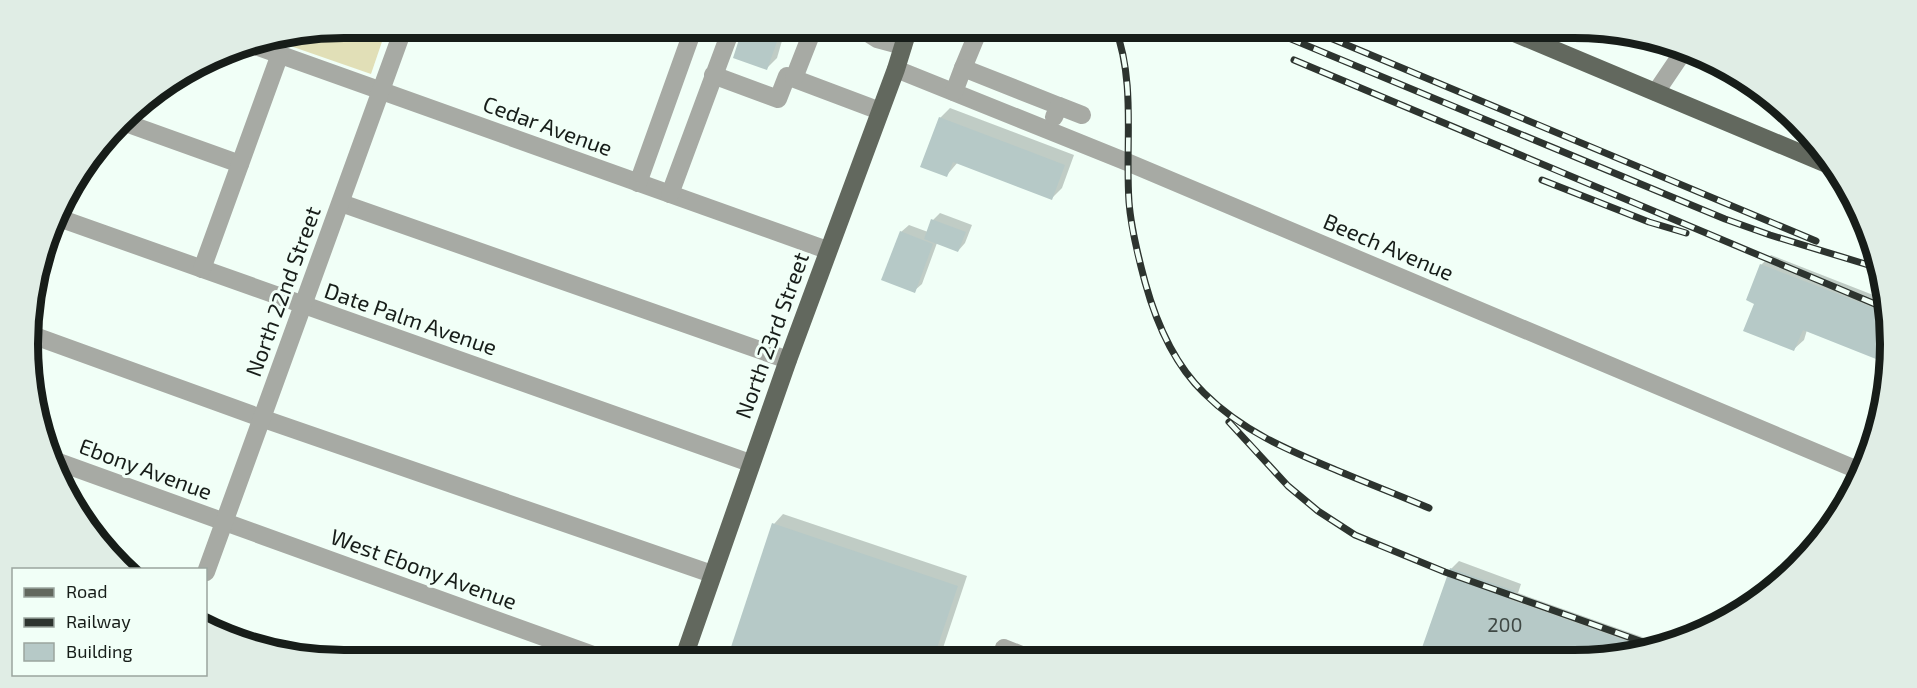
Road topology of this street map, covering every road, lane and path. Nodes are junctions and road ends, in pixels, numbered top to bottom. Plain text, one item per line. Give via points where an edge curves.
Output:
1 (401, 38) edge
2 (690, 38) edge
3 (728, 38) edge
4 (810, 38) edge
5 (875, 38) edge
6 (906, 38) edge
7 (975, 38) edge
8 (1526, 38) edge
9 (903, 46) junction
10 (263, 48) edge
11 (280, 54) junction
12 (1680, 57) edge
13 (963, 68) junction
14 (896, 69) junction
15 (713, 75) junction
16 (794, 78) junction
17 (382, 91) junction
18 (954, 92) junction
19 (1656, 92) junction
20 (1059, 106) junction
21 (880, 111) junction
22 (1082, 115) dead end
23 (130, 124) edge
24 (1048, 130) junction
25 (1811, 151) edge
26 (240, 164) junction
27 (638, 183) junction
28 (670, 194) junction
29 (341, 203) junction
30 (64, 220) edge
31 (827, 250) junction
32 (202, 269) junction
33 (303, 305) junction
34 (38, 337) edge
35 (788, 360) junction
36 (261, 418) junction
37 (62, 463) edge
38 (750, 463) junction
39 (1853, 468) edge
40 (223, 521) junction
41 (207, 569) edge
42 (712, 574) junction
43 (567, 650) edge
44 (686, 650) edge

1 - 17 street, North 22nd Street
2 - 27 street
3 - 15 street
4 - 16 street
5 - 9 street
6 - 9 main road, North 23rd Street
7 - 13 street
8 - 19 main road
9 - 14 main road, North 23rd Street
10 - 11 street, Cedar Avenue
11 - 17 street, Cedar Avenue
11 - 26 street
12 - 19 street
13 - 18 street
13 - 20 street
14 - 18 street, Beech Avenue
14 - 21 main road, North 23rd Street
15 - 16 street via 778,99 787,76
15 - 28 street
16 - 21 street
17 - 27 street, Cedar Avenue
17 - 29 street, North 22nd Street
18 - 24 street, Beech Avenue
19 - 25 main road
20 - 22 street
20 - 24 street
21 - 31 main road, North 23rd Street
23 - 26 street
24 - 39 street, Beech Avenue
26 - 32 street
27 - 28 street, Cedar Avenue
28 - 31 street, Cedar Avenue
29 - 33 street, North 22nd Street
29 - 35 street
30 - 32 street, Date Palm Avenue
31 - 35 main road, North 23rd Street
32 - 33 street, Date Palm Avenue
33 - 36 street, North 22nd Street
33 - 38 street, Date Palm Avenue
34 - 36 street
35 - 38 main road, North 23rd Street
36 - 40 street, North 22nd Street
36 - 42 street
37 - 40 street, Ebony Avenue
38 - 42 main road, North 23rd Street
40 - 41 street, North 22nd Street
40 - 43 street, West Ebony Avenue
42 - 44 main road, North 23rd Street

